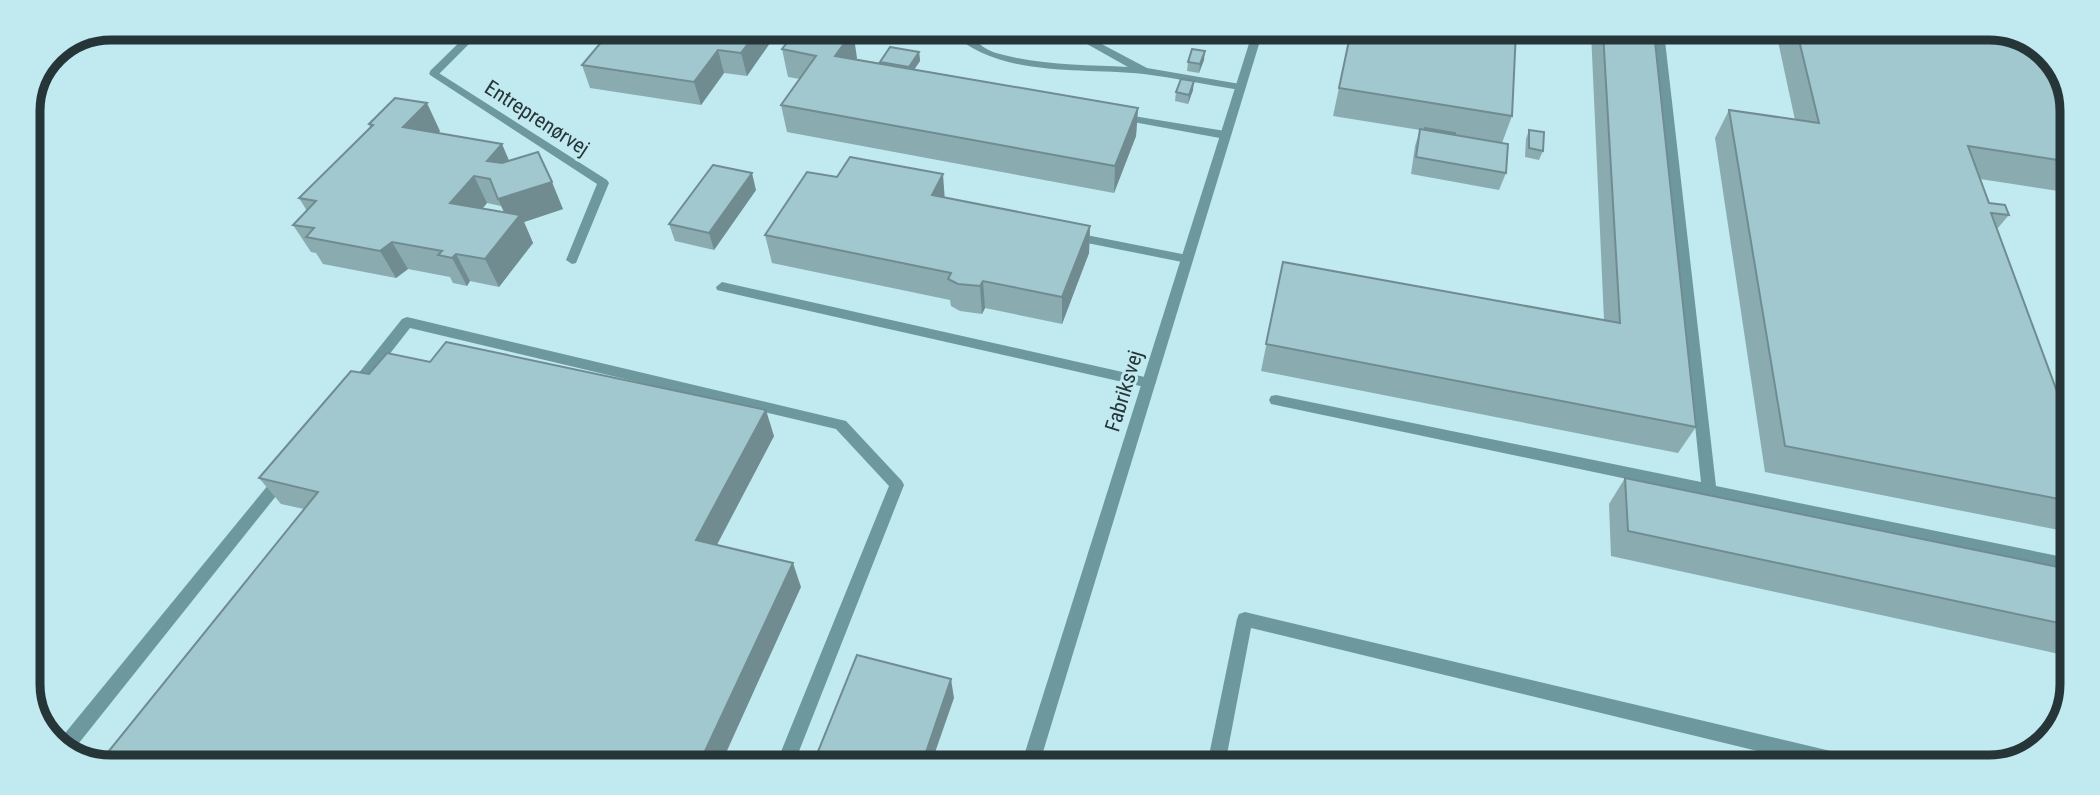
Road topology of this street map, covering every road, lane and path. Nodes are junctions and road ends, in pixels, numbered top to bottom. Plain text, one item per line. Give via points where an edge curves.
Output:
1 (468, 40) edge
2 (968, 40) edge
3 (1086, 40) edge
4 (1255, 40) edge
5 (1660, 40) edge
6 (1144, 71) junction
7 (1240, 87) junction
8 (1104, 114) edge
9 (1225, 135) junction
10 (1051, 233) edge
11 (1187, 259) junction
12 (572, 260) dead end
13 (722, 287) dead end
14 (1149, 383) junction
15 (347, 397) edge
16 (1276, 400) dead end
17 (296, 460) edge
18 (1709, 490) junction
19 (2060, 563) edge
20 (70, 741) edge
21 (789, 755) edge
22 (1033, 755) edge
23 (1218, 755) edge
24 (1810, 755) edge

1 - 12 street, Entreprenørvej via 434,73 603,183
2 - 6 street via 991,55 1052,66
3 - 6 street
4 - 7 street, Fabriksvej
5 - 18 street
6 - 7 street
7 - 9 street, Fabriksvej
8 - 9 street
9 - 11 street, Fabriksvej
10 - 11 street
11 - 14 street, Fabriksvej
13 - 14 street
14 - 22 street, Fabriksvej
15 - 21 street via 407,322 841,425 897,485
16 - 18 street
17 - 20 street
18 - 19 street
23 - 24 street via 1245,619

